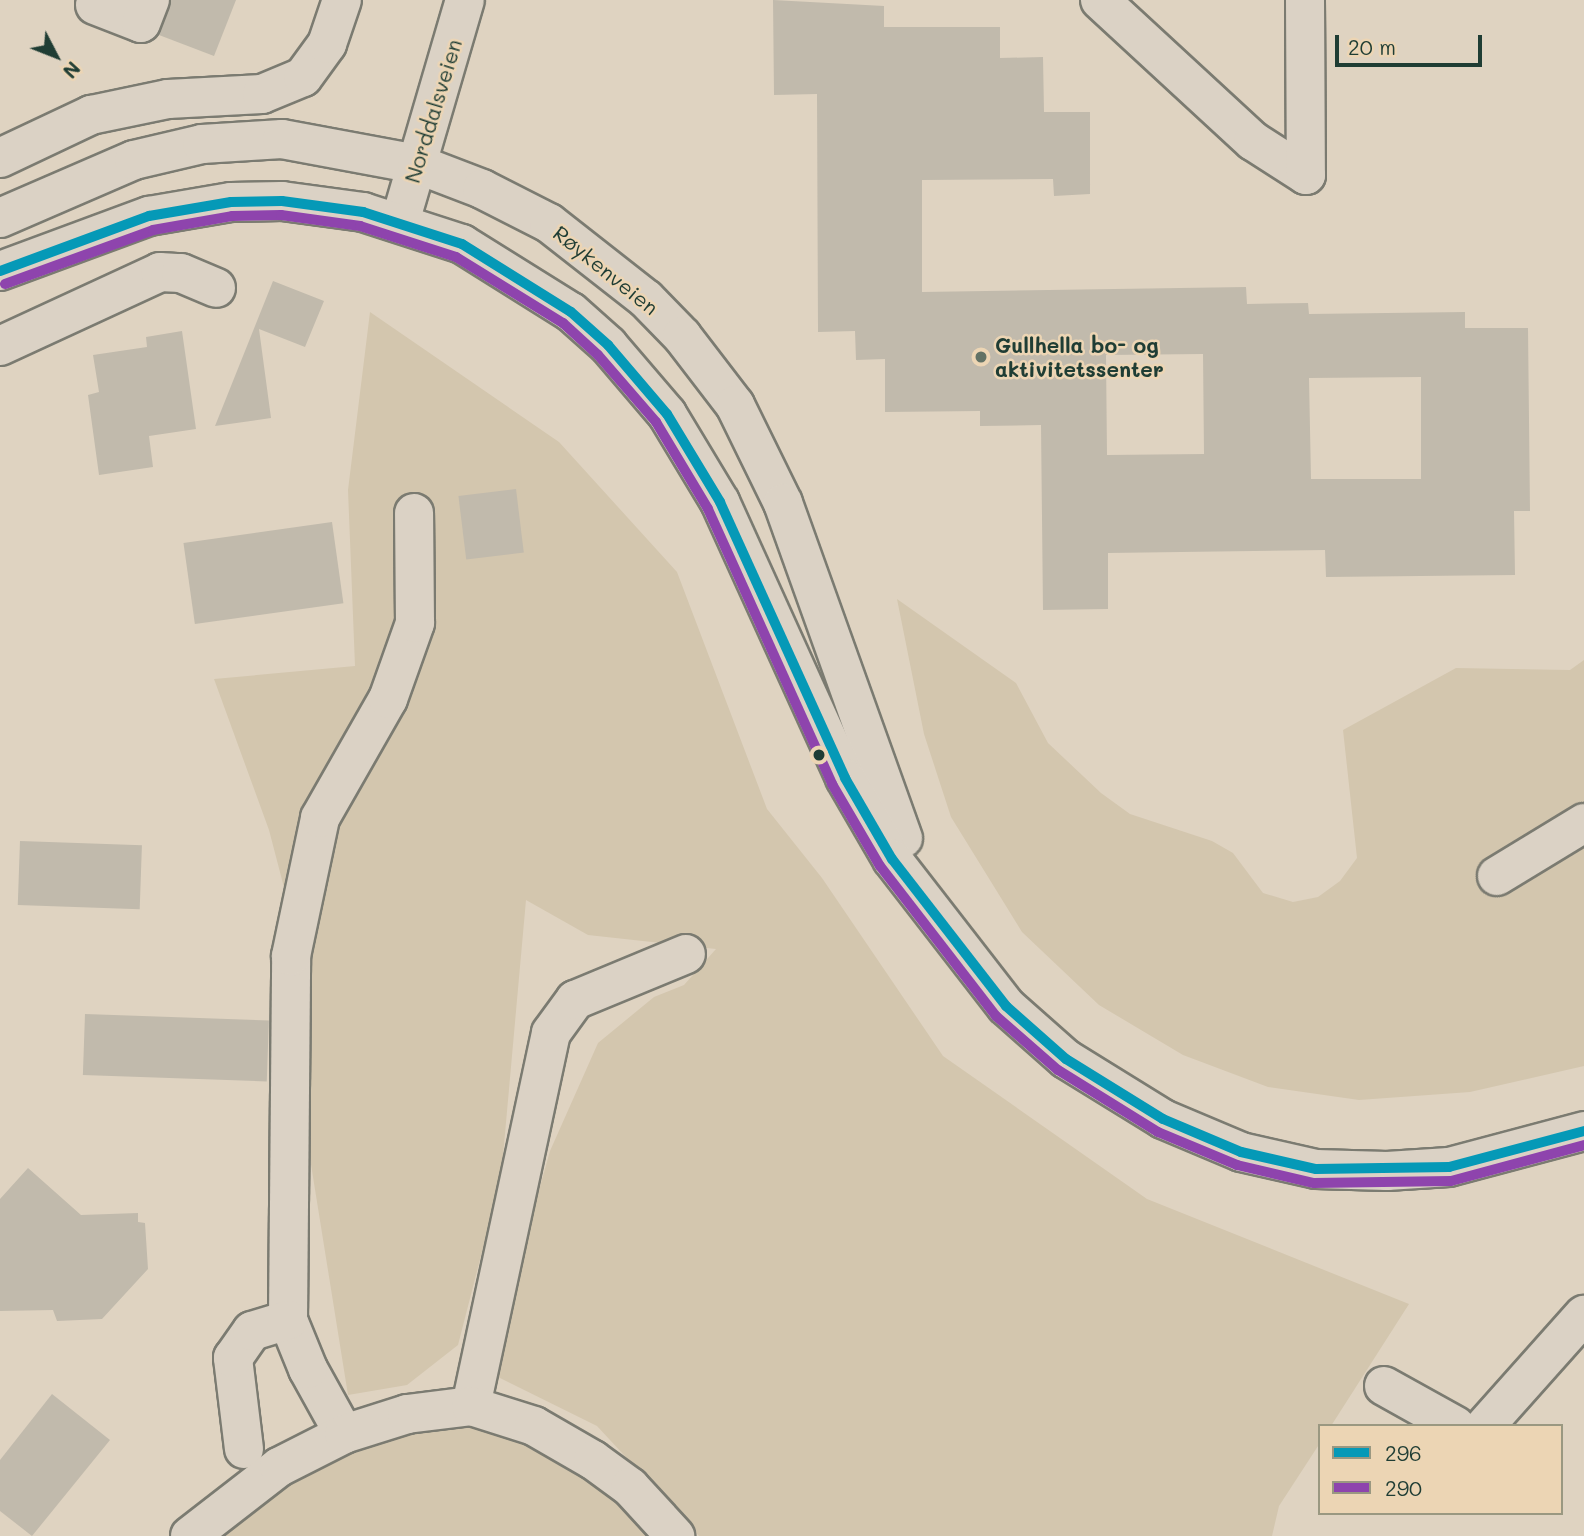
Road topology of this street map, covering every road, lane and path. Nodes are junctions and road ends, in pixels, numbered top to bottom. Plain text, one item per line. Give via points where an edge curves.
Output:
1 (150, 0) edge
2 (342, 0) edge
3 (465, 0) edge
4 (1100, 0) edge
5 (1305, 0) edge
6 (95, 5) dead end
7 (0, 158) edge
8 (418, 164) junction
9 (0, 218) edge
10 (400, 222) junction
11 (0, 271) edge
12 (216, 288) dead end
13 (0, 346) edge
14 (414, 513) dead end
15 (1584, 823) edge
16 (1497, 876) dead end
17 (933, 915) junction
18 (686, 954) dead end
19 (1584, 1131) edge
20 (1584, 1315) edge
21 (288, 1320) junction
22 (1384, 1386) dead end
23 (471, 1406) junction
24 (1452, 1424) edge
25 (1487, 1424) edge
26 (344, 1434) junction
27 (244, 1449) dead end
28 (190, 1536) edge
29 (675, 1536) edge

1 - 6 main road via 141,23
2 - 7 main road via 327,44 303,77 262,94 168,99 91,115
3 - 8 main road, Norddalsveien
4 - 5 main road via 1252,141 1306,176
8 - 9 main road, Røykenveien via 282,139 202,144 134,160
8 - 10 main road, Norddalsveien
8 - 17 main road, Røykenveien via 534,214 579,245 646,299 719,382 752,435 783,503 870,755
10 - 11 main road, Røykenveien via 282,201 183,207 81,238
10 - 17 main road, Røykenveien via 462,244 571,312 608,345 667,414 744,550 845,778 892,859
12 - 13 main road via 181,273 160,272
14 - 21 main road via 415,623 388,699 320,818 291,956
15 - 16 main road
17 - 19 main road, Røykenveien via 1006,1006 1066,1059 1130,1101 1241,1153 1316,1168 1387,1171 1449,1167
18 - 23 main road via 575,1000 551,1033
20 - 25 main road
21 - 26 main road
21 - 27 main road via 252,1331 233,1358
22 - 24 main road
23 - 26 main road via 407,1414
23 - 29 main road via 534,1426 593,1460 630,1487
26 - 28 main road via 279,1466

